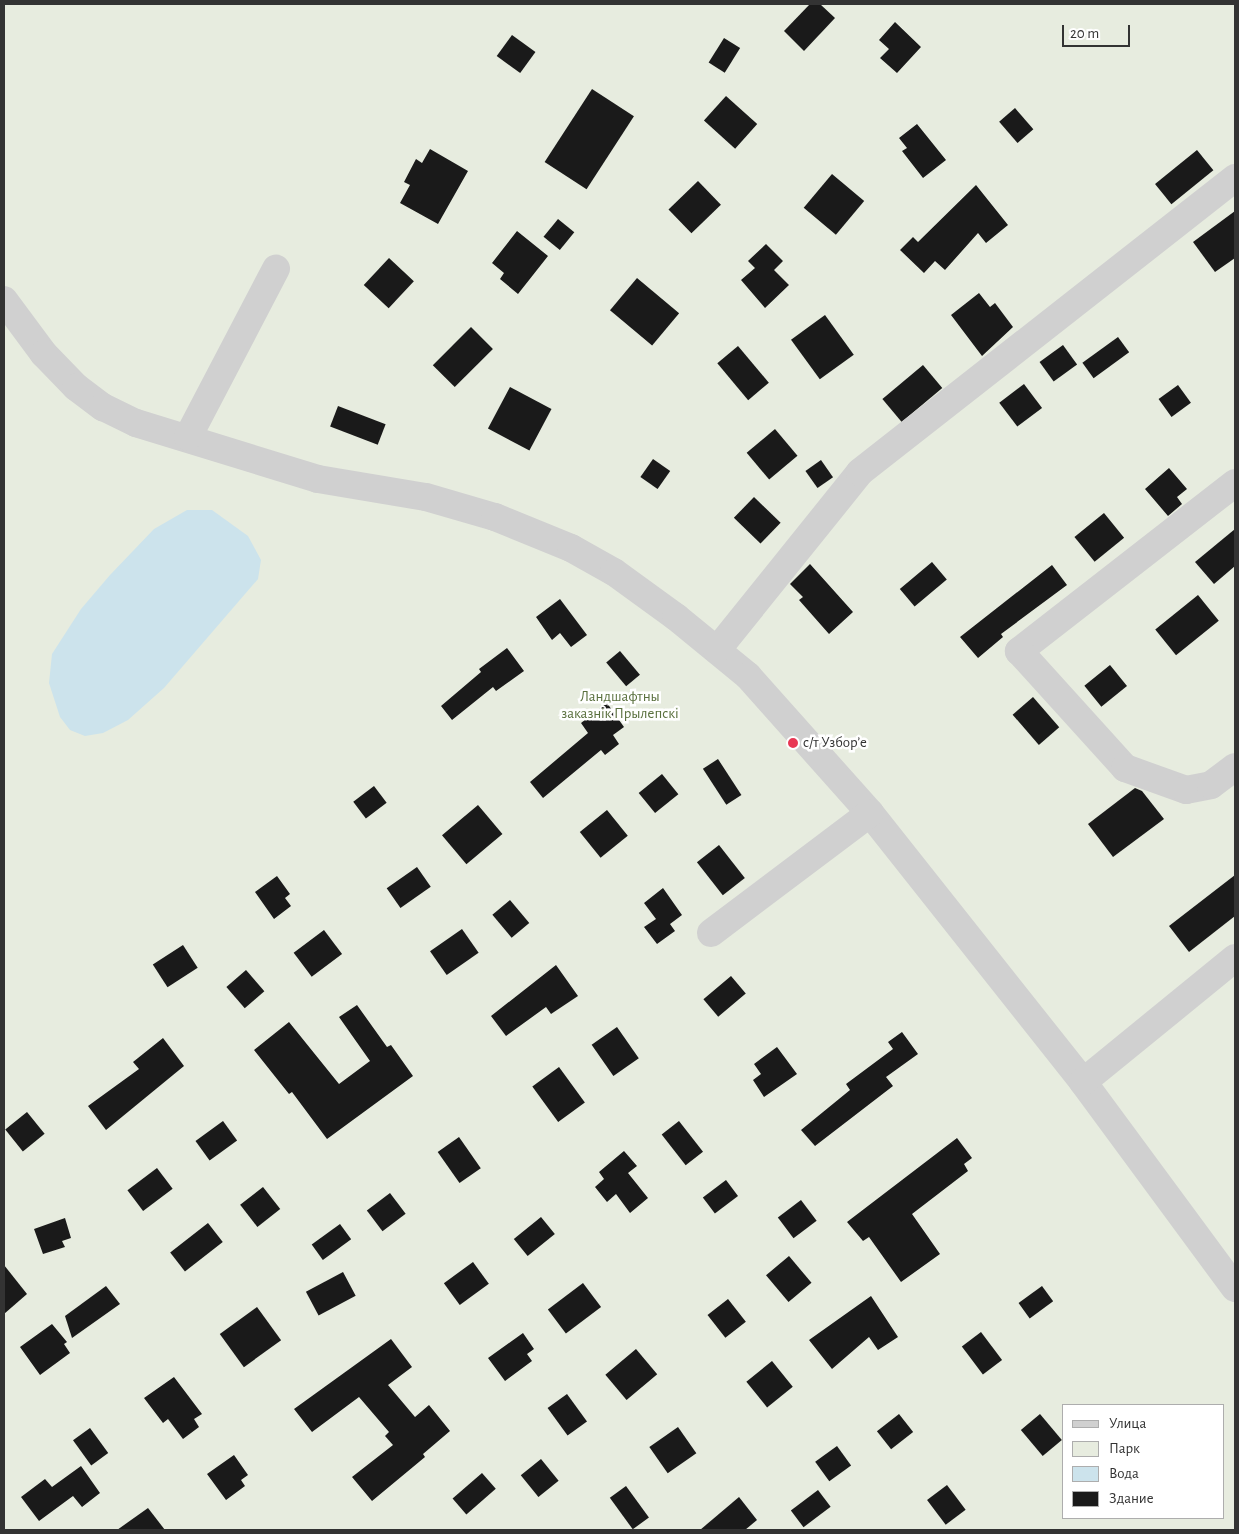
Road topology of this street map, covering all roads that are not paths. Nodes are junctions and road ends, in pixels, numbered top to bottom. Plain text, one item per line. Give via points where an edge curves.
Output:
1 (1235, 178) edge
2 (276, 269) dead end
3 (4, 300) edge
4 (188, 437) junction
5 (1235, 484) edge
6 (717, 650) junction
7 (1235, 767) edge
8 (870, 813) junction
9 (711, 933) dead end
10 (1235, 958) edge
11 (1083, 1082) junction
12 (1235, 1288) edge

1 - 6 street via 860,472
2 - 4 street
3 - 4 street via 44,354 76,387 104,407 136,423
4 - 6 street via 318,479 426,498 536,532 614,572
5 - 7 street via 1019,651 1125,768 1186,790 1211,785
6 - 8 street via 785,713
8 - 9 street
8 - 11 street
10 - 11 street
11 - 12 street

